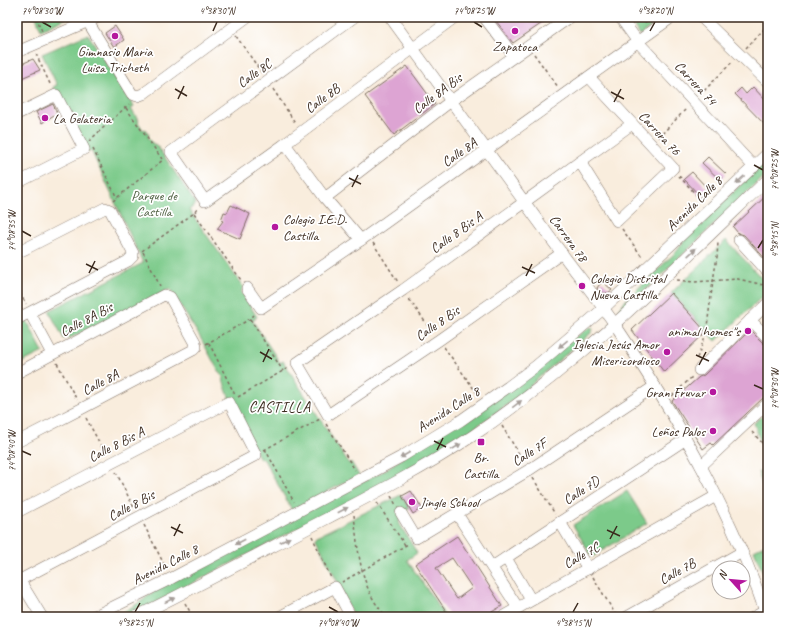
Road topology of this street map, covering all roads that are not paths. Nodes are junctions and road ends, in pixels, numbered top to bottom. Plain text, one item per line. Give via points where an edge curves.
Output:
1 (247, 17) edge
2 (354, 17) edge
3 (390, 17) edge
4 (455, 17) edge
5 (484, 17) edge
6 (570, 17) edge
7 (620, 17) edge
8 (672, 17) edge
9 (701, 17) edge
10 (93, 19) edge
11 (638, 42) junction
12 (413, 48) junction
13 (17, 52) edge
14 (514, 56) junction
15 (589, 77) junction
16 (768, 82) edge
17 (451, 100) junction
18 (17, 114) edge
19 (632, 124) junction
20 (284, 144) junction
21 (487, 150) junction
22 (768, 153) edge
23 (580, 162) junction
24 (754, 167) junction
25 (768, 180) edge
26 (17, 183) edge
27 (325, 198) junction
28 (204, 201) joint
29 (524, 202) junction
30 (364, 238) junction
31 (739, 240) dead end
32 (17, 253) edge
33 (562, 253) junction
34 (768, 272) edge
35 (247, 288) road end
36 (167, 296) joint
37 (768, 303) edge
38 (603, 309) junction
39 (30, 313) junction
40 (17, 319) edge
41 (750, 320) junction
42 (615, 325) junction
43 (768, 338) edge
44 (52, 354) junction
45 (699, 370) road end
46 (17, 373) edge
47 (655, 386) junction
48 (229, 402) joint
49 (768, 403) edge
50 (325, 416) joint
51 (686, 439) junction
52 (17, 442) edge
53 (701, 466) junction
54 (716, 496) junction
55 (17, 512) edge
56 (401, 513) dead end
57 (457, 514) junction
58 (560, 522) junction
59 (742, 552) junction
60 (506, 558) junction
61 (492, 567) junction
62 (588, 569) junction
63 (18, 578) edge
64 (531, 600) junction
65 (518, 608) junction
66 (766, 614) edge
67 (42, 617) edge
68 (93, 617) edge
69 (135, 617) edge
70 (279, 617) edge
71 (352, 617) edge
72 (502, 617) edge
73 (627, 617) edge
74 (754, 617) edge

1 - 10 street via 137,96 132,94
2 - 28 street, Calle 8C via 167,156
3 - 12 street, Carrera 78
4 - 12 street, Calle 8B
5 - 14 street
6 - 14 street, Calle 8A Bis
7 - 11 street, Carrera 74
8 - 11 street, Calle 8A
9 - 16 street
10 - 13 street
11 - 15 street, Calle 8A
11 - 24 street, Carrera 74
12 - 17 street, Carrera 78
12 - 20 street, Calle 8B
14 - 17 street, Calle 8A Bis
15 - 19 street, Carrera 76
15 - 21 street, Calle 8A
17 - 21 street, Carrera 78
17 - 27 street, Calle 8A Bis
18 - 26 street via 56,95 88,148
19 - 23 street, Calle 8 Bis A
19 - 23 street, Carrera 76 via 673,168 616,221
20 - 27 street
20 - 28 street, Calle 8B
21 - 29 street, Carrera 78
21 - 30 street, Calle 8A
22 - 24 street, Avenida Calle 8
23 - 29 street, Calle 8 Bis A
24 -> 38 street, Avenida Calle 8
42 -> 25 street
27 - 30 street
29 - 33 street, Carrera 78
29 - 50 street, Calle 8 Bis A via 403,290 296,363
30 - 35 street, Calle 8A via 262,308
31 - 34 street
32 - 39 street via 105,208 110,210 133,253 128,261
33 - 38 street, Carrera 78
33 - 50 street, Calle 8 Bis
36 - 44 street, Calle 8A Bis
36 - 52 street, Calle 8A via 196,342 193,350
37 - 41 street
38 - 42 street, Carrera 78
38 -> 68 street, Avenida Calle 8 via 536,366 436,436 360,479
39 - 40 street
39 - 44 street
41 - 43 street
41 - 45 street
42 - 47 street, Carrera 78
69 -> 42 street via 439,457 492,423
44 - 46 street, Calle 8A Bis
47 - 51 street, Carrera 78
47 - 57 street, Calle 7F via 529,470
48 - 55 street, Calle 8 Bis A
48 - 63 street, Calle 8 Bis via 260,452 140,518
49 - 53 street
51 - 53 street, Carrera 78
51 - 58 street, Calle 7D
53 - 54 street, Carrera 78
54 - 59 street, Carrera 78
54 - 62 street, Calle 7C
56 - 57 street, Calle 7F via 416,538
57 - 61 street
58 - 60 street, Calle 7D
58 - 62 street
59 - 66 street, Carrera 78
59 - 73 street, Calle 7B
60 - 61 street, Calle 7D
60 - 64 street
61 - 65 street
62 - 64 street, Calle 7C
63 - 67 street
64 - 65 street, Calle 7C
65 - 72 street, Calle 7C
66 - 74 street
70 - 71 street via 335,587

